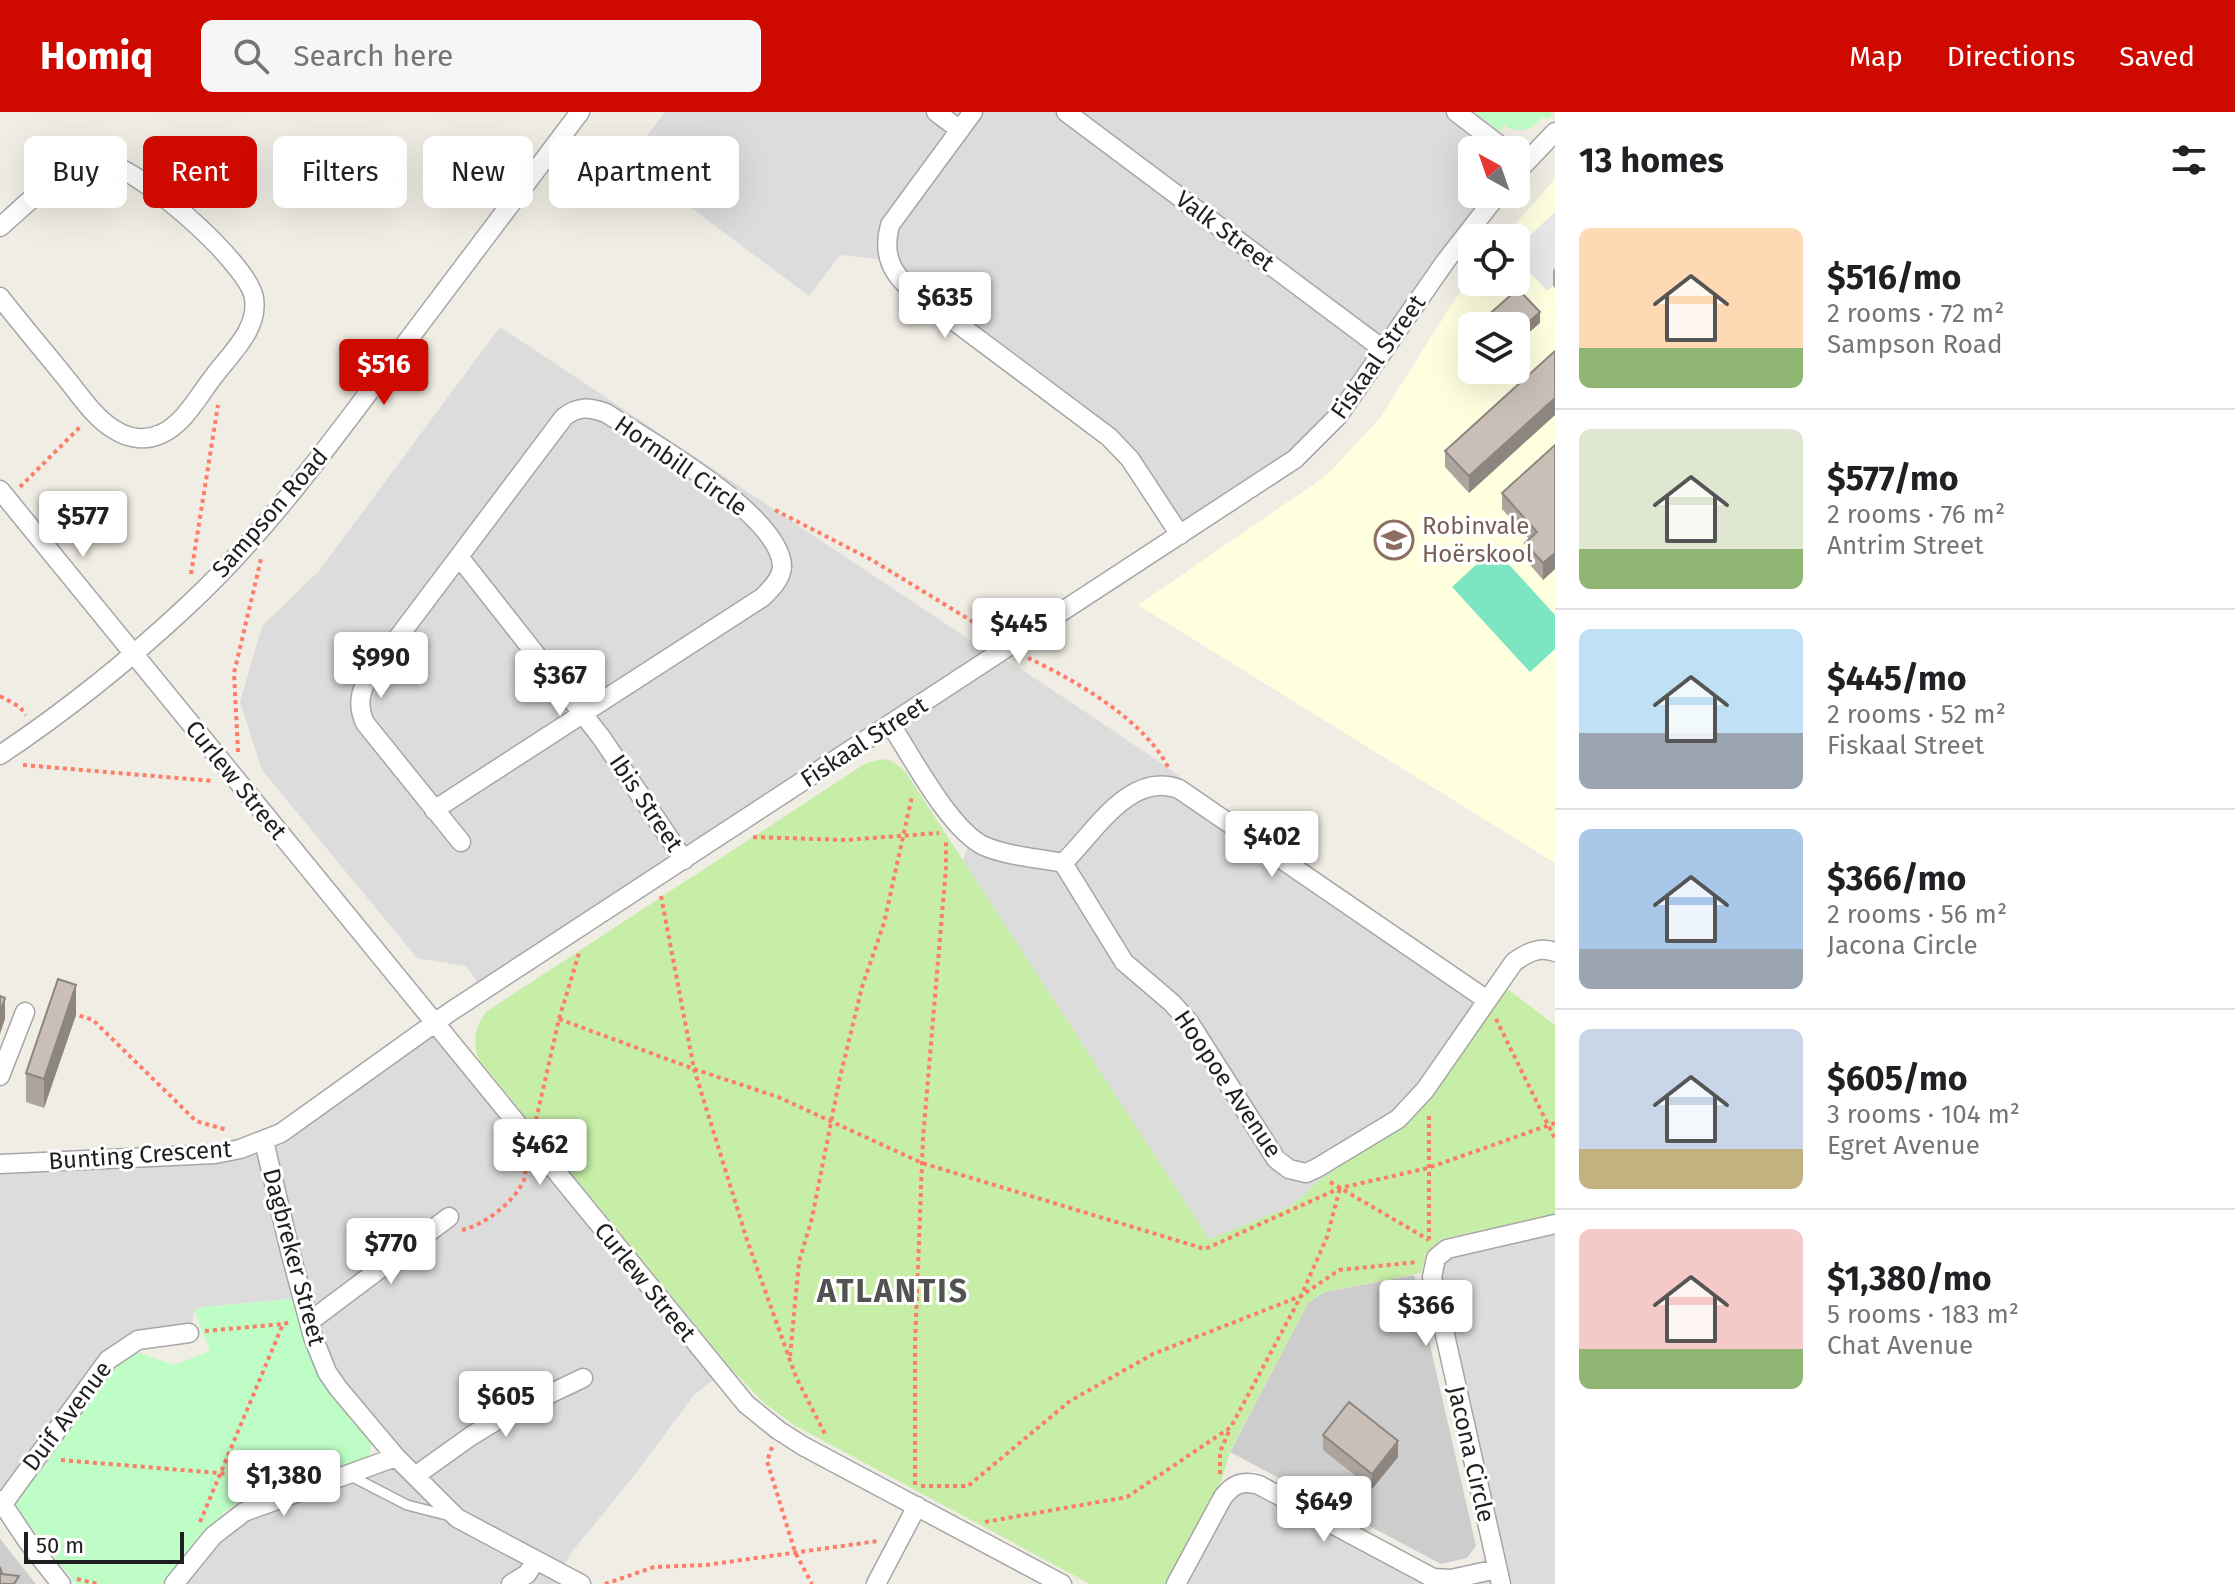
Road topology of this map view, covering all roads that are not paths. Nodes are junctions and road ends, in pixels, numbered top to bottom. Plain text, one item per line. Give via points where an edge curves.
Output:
1 (580, 112) edge
2 (936, 112) edge
3 (973, 112) edge
4 (1066, 112) edge
5 (1456, 112) edge
6 (960, 130) junction
7 (1555, 132) edge
8 (1488, 136) edge
9 (1530, 155) edge
10 (1487, 208) edge
11 (0, 227) edge
12 (0, 297) edge
13 (1384, 350) junction
14 (4, 495) edge
15 (1180, 535) junction
16 (460, 558) junction
17 (133, 653) junction
18 (583, 713) junction
19 (891, 725) junction
20 (0, 755) edge
21 (434, 810) junction
22 (461, 842) dead end
23 (684, 860) junction
24 (1063, 863) junction
25 (1555, 952) edge
26 (1487, 1000) junction
27 (25, 1012) dead end
28 (434, 1024) junction
29 (0, 1076) edge
30 (264, 1141) junction
31 (0, 1164) edge
32 (449, 1217) road end
33 (1555, 1224) edge
34 (309, 1322) junction
35 (189, 1333) road end
36 (583, 1378) dead end
37 (396, 1457) junction
38 (349, 1475) junction
39 (415, 1476) junction
40 (1, 1502) edge
41 (917, 1506) junction
42 (457, 1518) junction
43 (536, 1560) junction
44 (1499, 1576) edge
45 (61, 1584) edge
46 (174, 1584) edge
47 (511, 1584) edge
48 (581, 1584) edge
49 (876, 1584) edge
50 (1062, 1584) edge
51 (1176, 1584) edge

1 - 17 street, Sampson Road via 303,479 186,608
2 - 6 street
3 - 6 street
4 - 13 street, Valk Street
5 - 8 street
6 - 15 street via 890,225 886,248 893,270 1109,437 1130,459
7 - 9 street
10 - 13 street, Fiskaal Street
11 - 12 street via 74,167 94,160 116,165 200,227 243,273 256,309 253,321 182,417 146,439 116,431 94,413
13 - 15 street, Fiskaal Street via 1310,446
14 - 17 street, Curlew Street
15 - 19 street, Fiskaal Street
16 - 18 street, Ibis Street
16 - 18 street, Hornbill Circle via 564,417 582,408 606,413 752,515 782,566 772,588
16 - 21 street, Hornbill Circle via 369,676 359,700 365,723
17 - 20 street, Sampson Road
17 - 28 street, Curlew Street
18 - 21 street, Hornbill Circle
18 - 23 street, Ibis Street
19 - 23 street, Fiskaal Street
19 - 24 street via 971,838 996,850
21 - 22 street, Hornbill Circle
23 - 28 street, Fiskaal Street
24 - 26 street via 1136,792 1168,785
24 - 26 street, Hoopoe Avenue via 1124,962 1189,1022 1276,1159 1298,1173 1317,1168 1398,1119 1425,1090
25 - 26 street via 1545,949 1514,962
27 - 29 street
28 - 30 street, Bunting Crescent via 297,1124
28 - 41 street, Curlew Street via 746,1404 778,1430
30 - 31 street, Bunting Crescent via 215,1154
30 - 34 street, Dagbreker Street
32 - 34 street
33 - 44 street, Jacona Circle via 1447,1249 1433,1265
34 - 37 street, Dagbreker Street via 327,1372
35 - 40 street, Duif Avenue via 138,1340 117,1351
36 - 39 street via 506,1415
37 - 38 street
37 - 39 street, Dagbreker Street
38 - 42 lane via 407,1505
38 - 46 street via 244,1512 221,1528
39 - 42 street, Dagbreker Street
40 - 45 street
41 - 49 street
41 - 50 street, Curlew Street
42 - 43 street, Dagbreker Street
43 - 47 street
43 - 48 street, Dagbreker Street
44 - 51 street via 1433,1578 1259,1485 1239,1483 1228,1490

